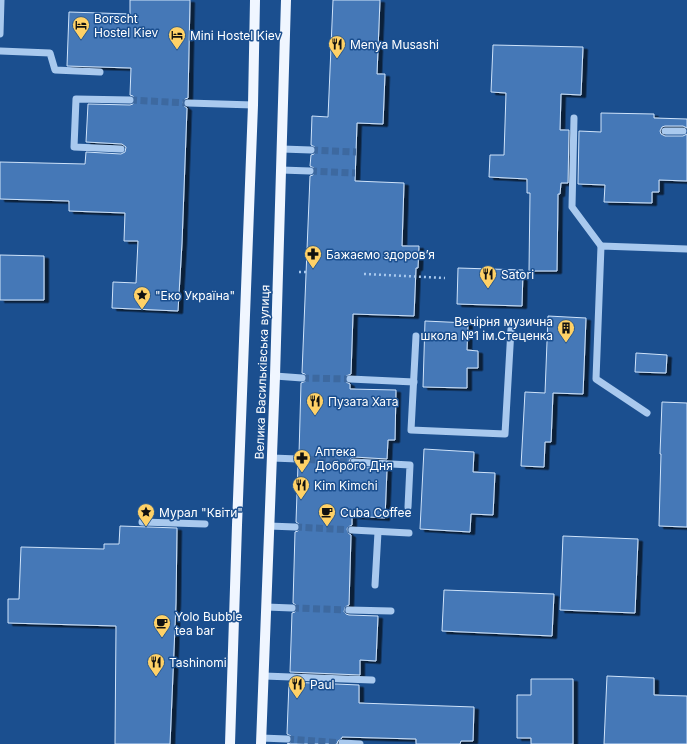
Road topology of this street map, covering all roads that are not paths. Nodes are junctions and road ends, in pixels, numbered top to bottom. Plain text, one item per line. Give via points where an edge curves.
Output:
1 (1, 0) edge
2 (255, 0) edge
3 (286, 0) edge
4 (0, 34) edge
5 (0, 51) edge
6 (100, 72) dead end
7 (130, 100) tunnel mouth
8 (188, 103) tunnel mouth
9 (253, 105) junction
10 (574, 118) dead end
11 (665, 131) dead end
12 (683, 131) dead end
13 (121, 149) dead end
14 (282, 149) junction
15 (311, 150) tunnel mouth
16 (281, 170) junction
17 (310, 171) tunnel mouth
18 (601, 246) junction
19 (687, 250) edge
20 (511, 329) dead end
21 (416, 336) dead end
22 (275, 376) junction
23 (302, 378) tunnel mouth
24 (350, 379) tunnel mouth
25 (414, 382) junction
26 (647, 413) dead end
27 (272, 458) junction
28 (298, 459) tunnel mouth
29 (354, 462) tunnel mouth
30 (408, 507) dead end
31 (142, 522) dead end
32 (205, 524) dead end
33 (269, 526) junction
34 (295, 527) tunnel mouth
35 (352, 530) tunnel mouth
36 (378, 532) junction
37 (409, 533) dead end
38 (375, 585) dead end
39 (266, 607) junction
40 (292, 608) tunnel mouth
41 (349, 610) tunnel mouth
42 (391, 611) dead end
43 (264, 676) junction
44 (372, 680) dead end
45 (287, 739) tunnel mouth
46 (261, 741) edge
47 (342, 743) edge
48 (230, 744) edge
49 (360, 744) edge

1 - 4 lane
2 - 9 main road, Велика Васильківська вулиця
3 - 14 main road, Велика Васильківська вулиця
5 - 6 lane via 50,53 55,70
7 - 13 lane via 76,99 74,147
8 - 9 lane
9 - 48 main road, Велика Васильківська вулиця
10 - 18 lane via 572,207
11 - 12 lane
14 - 15 lane
14 - 16 main road, Велика Васильківська вулиця
16 - 17 lane
16 - 22 main road, Велика Васильківська вулиця
18 - 19 lane
18 - 26 lane via 596,379
20 - 25 lane via 505,434 411,430
21 - 25 lane
22 - 23 lane
22 - 27 main road, Велика Васильківська вулиця
24 - 25 lane
27 - 28 lane
27 - 33 main road, Велика Васильківська вулиця
29 - 30 lane via 410,465
31 - 32 lane
33 - 34 lane
33 - 39 main road, Велика Васильківська вулиця
35 - 36 lane
36 - 37 lane
36 - 38 lane
39 - 40 lane
39 - 43 main road, Велика Васильківська вулиця
41 - 42 lane
43 - 44 lane
43 - 46 main road, Велика Васильківська вулиця
45 - 46 lane
47 - 49 lane

